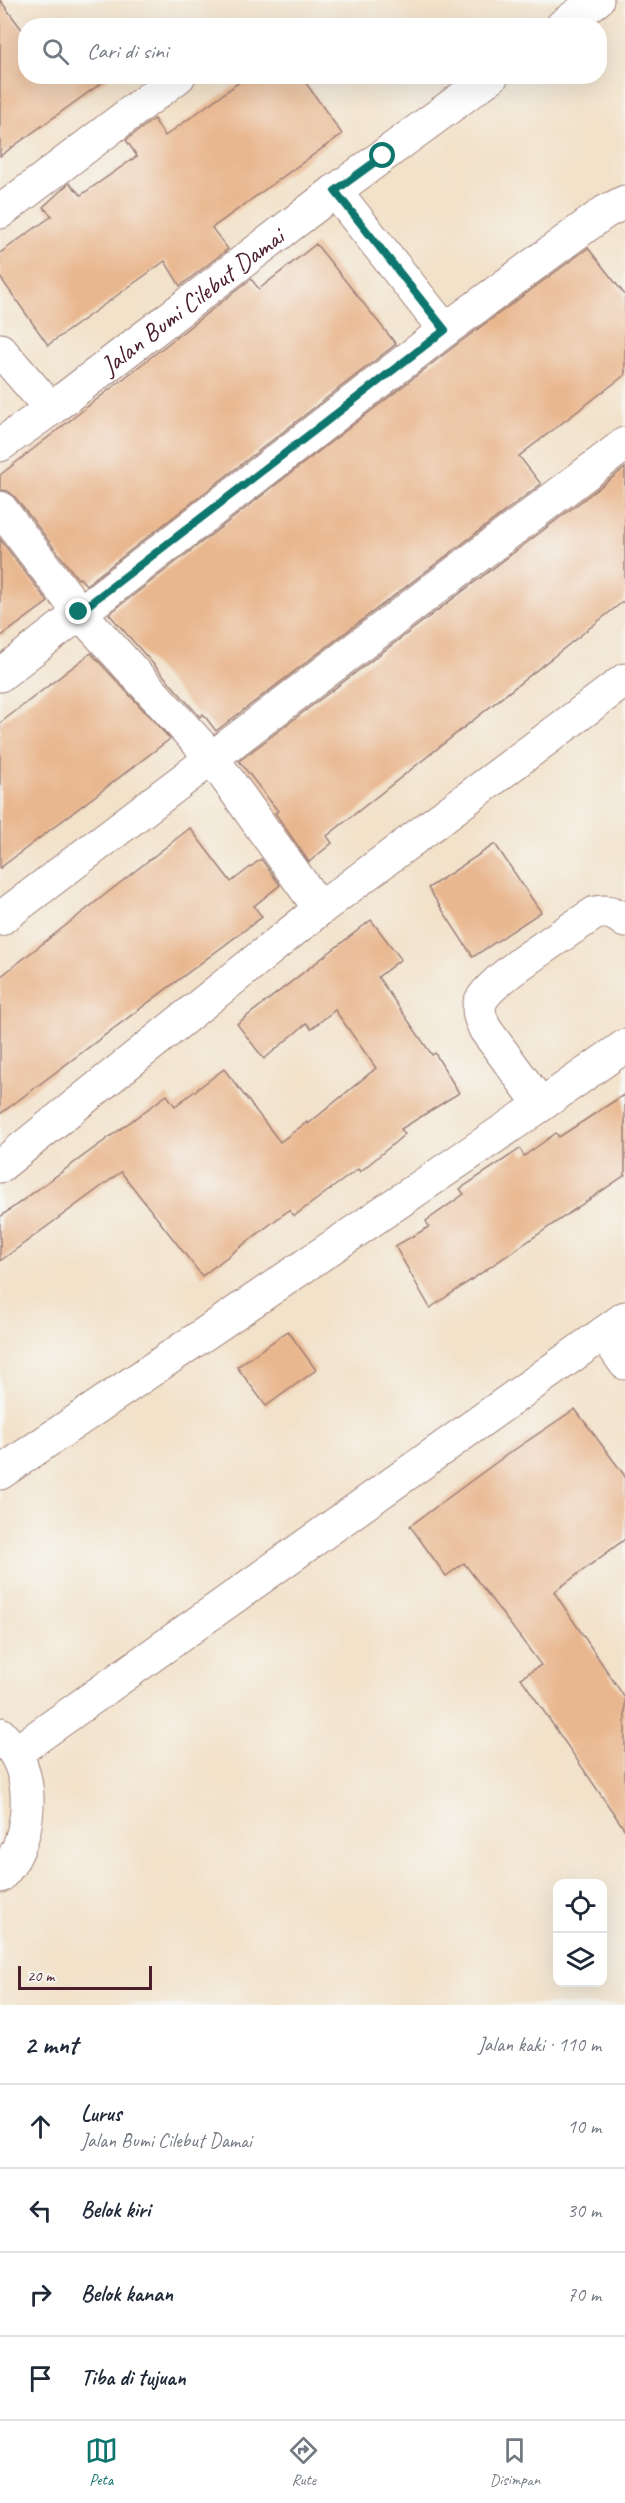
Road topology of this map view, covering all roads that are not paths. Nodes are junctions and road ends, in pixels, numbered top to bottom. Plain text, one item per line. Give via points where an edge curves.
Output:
1 (597, 0) edge
2 (573, 18) edge
3 (168, 84) edge
4 (481, 84) edge
5 (335, 191) junction
6 (625, 202) edge
7 (0, 212) edge
8 (445, 330) junction
9 (0, 350) edge
10 (51, 409) junction
11 (625, 444) edge
12 (0, 445) edge
13 (0, 508) edge
14 (79, 612) junction
15 (0, 675) edge
16 (625, 680) edge
17 (212, 758) junction
18 (320, 909) junction
19 (0, 919) edge
20 (625, 921) edge
21 (625, 1046) edge
22 (541, 1105) junction
23 (0, 1166) edge
24 (614, 1326) edge
25 (625, 1362) edge
26 (0, 1473) edge
27 (8, 1744) edge
28 (0, 1876) edge

1 - 2 street
3 - 7 street
4 - 5 street, Jalan Bumi Cilebut Damai
5 - 8 street
5 - 10 street, Jalan Bumi Cilebut Damai
6 - 8 street via 605,212
8 - 14 street
9 - 10 street
10 - 12 street, Jalan Bumi Cilebut Damai
11 - 17 street
13 - 14 street
14 - 15 street
14 - 17 street
16 - 18 street
17 - 18 street
17 - 19 street
18 - 23 street
20 - 22 street via 615,913 595,913 497,982 479,1006 485,1029
21 - 22 street
22 - 26 street
24 - 25 street
24 - 27 street
27 - 28 street via 25,1789 27,1808 24,1835 15,1857

